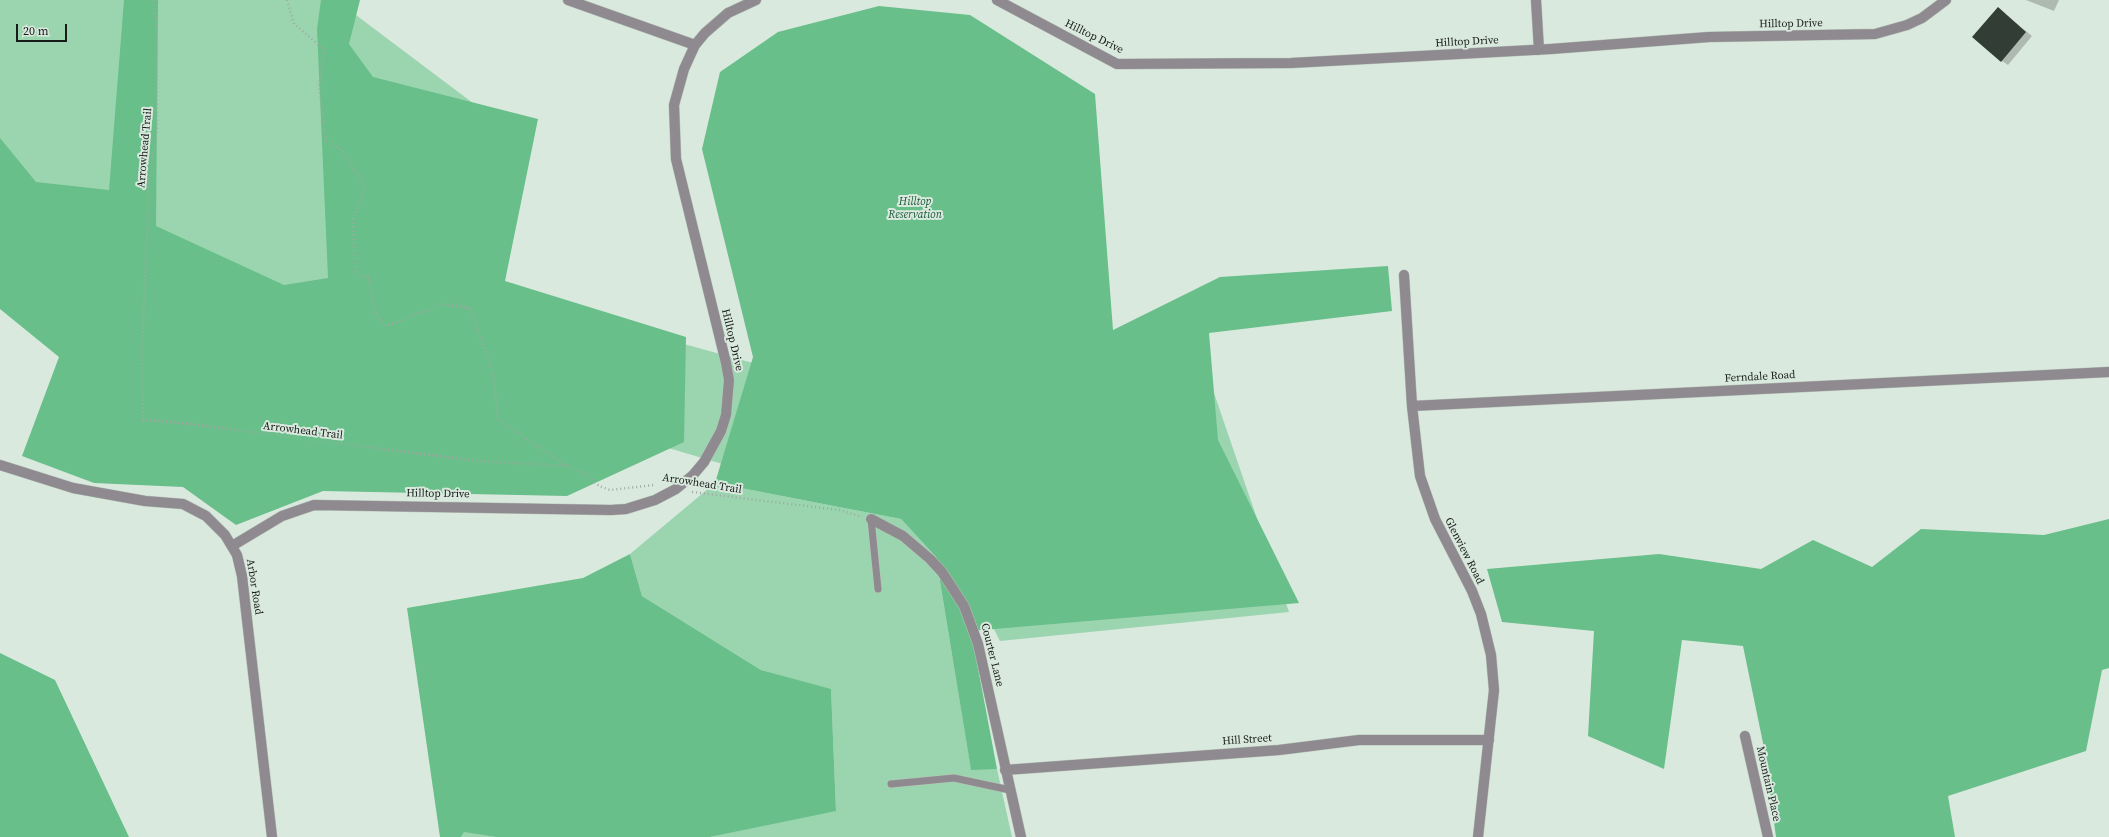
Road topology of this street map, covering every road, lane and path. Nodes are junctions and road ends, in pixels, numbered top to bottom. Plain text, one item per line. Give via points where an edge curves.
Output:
1 (154, 0) edge
2 (287, 0) edge
3 (568, 0) edge
4 (756, 0) edge
5 (997, 0) edge
6 (1536, 0) edge
7 (1946, 0) edge
8 (696, 45) junction
9 (1539, 50) junction
10 (1404, 274) dead end
11 (2109, 372) edge
12 (1412, 406) junction
13 (0, 465) edge
14 (567, 466) junction
15 (676, 489) junction
16 (871, 519) junction
17 (232, 546) junction
18 (878, 589) dead end
19 (1745, 736) dead end
20 (1489, 740) junction
21 (1005, 770) junction
22 (891, 784) dead end
23 (1010, 790) junction
24 (272, 837) edge
25 (1021, 837) edge
26 (1478, 837) edge
27 (1768, 837) edge

1 - 14 path, Arrowhead Trail via 157,35 157,128 149,186 142,351 143,420 476,461
2 - 14 path via 294,24 324,49 319,87 326,140 343,152 365,187 353,220 354,273 369,278 376,315 386,326 443,304 470,308 493,373 498,420
3 - 8 street
4 - 8 street, Hilltop Drive via 728,13 705,33
5 - 9 street, Hilltop Drive via 1117,64 1291,63
6 - 9 street
7 - 9 street, Hilltop Drive via 1907,26 1875,34 1709,37
8 - 15 street, Hilltop Drive via 684,68 674,105 676,159 726,362 728,397 723,426 714,447 693,475
10 - 12 street, Glenview Road
11 - 12 street, Ferndale Road
12 - 20 street, Glenview Road via 1420,476 1434,519 1472,591 1488,638 1494,690
13 - 17 street, Arbor Road via 73,488 145,501 183,504 206,516
14 - 15 path, Arrowhead Trail via 585,473 599,486 610,490 659,485
15 - 16 path, Arrowhead Trail via 839,510
15 - 17 street, Hilltop Drive via 641,505 611,510 314,504 287,513
16 - 18 lane
16 - 21 street, Courter Lane via 903,536 930,559 946,577 964,606 978,644
17 - 24 street, Arbor Road via 242,576
19 - 27 street, Mountain Place
20 - 21 street, Hill Street via 1359,740 1279,750
20 - 26 street, Glenview Road
21 - 23 street, Courter Lane
22 - 23 lane via 954,778
23 - 25 street, Courter Lane

